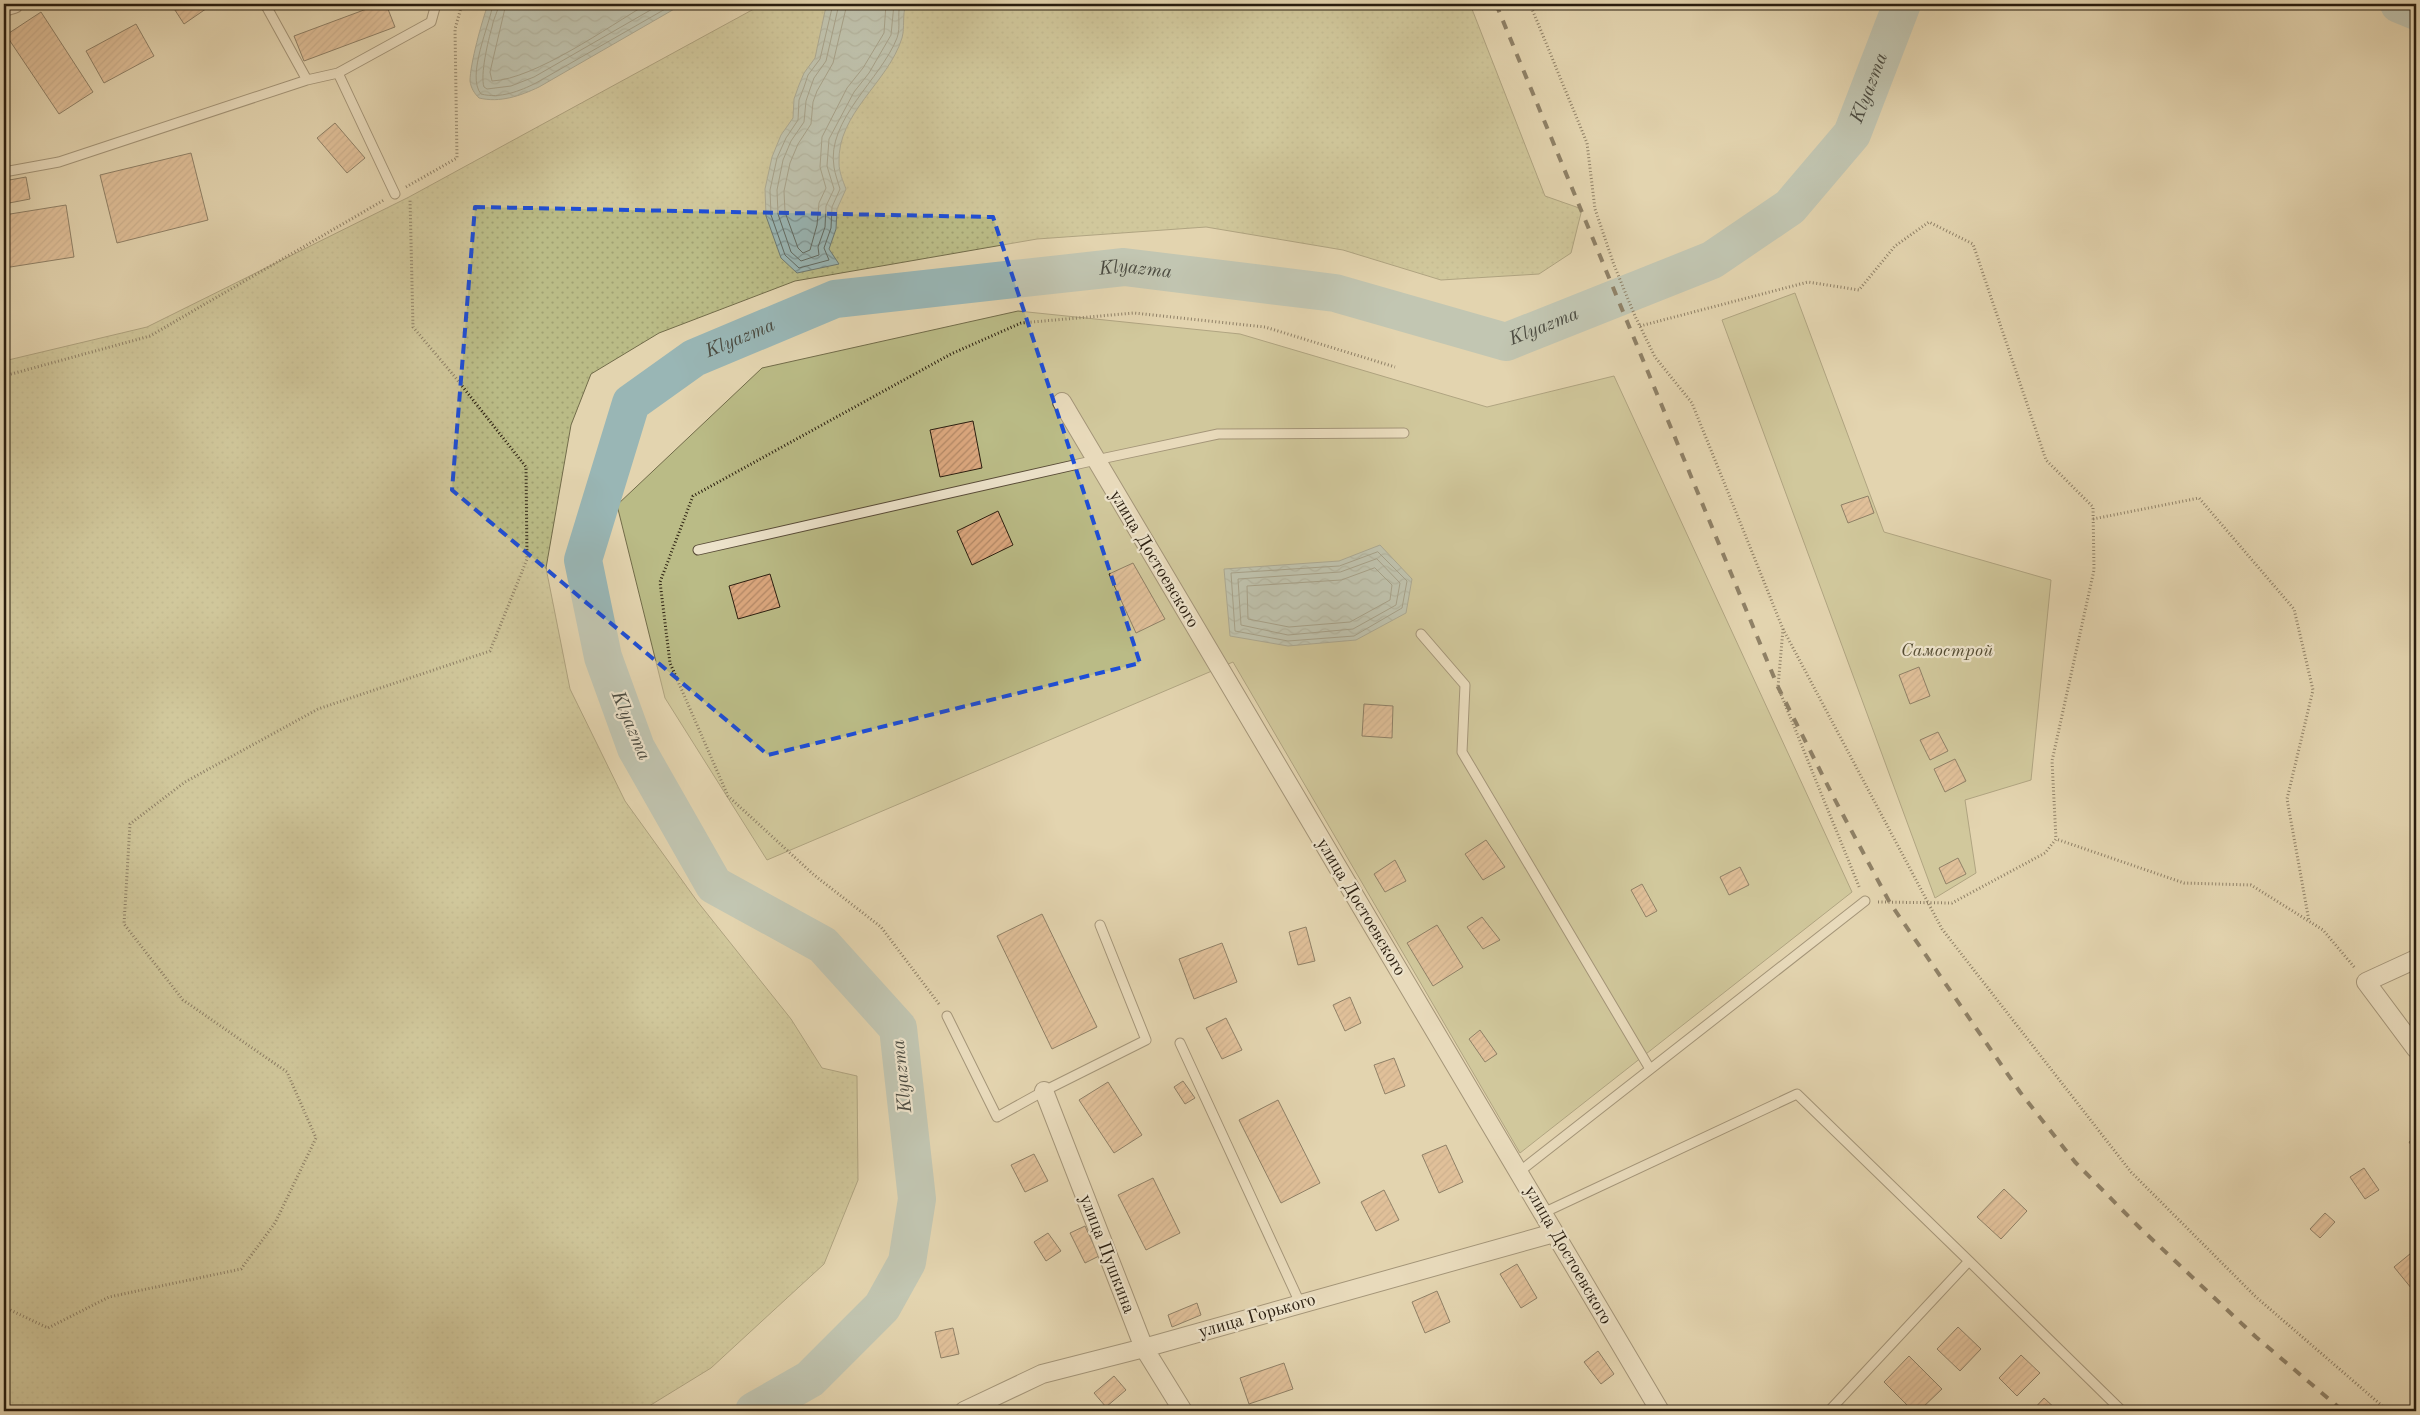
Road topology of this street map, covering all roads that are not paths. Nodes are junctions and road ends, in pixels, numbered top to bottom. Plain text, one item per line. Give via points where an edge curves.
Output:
1 (14, 4) edge
2 (265, 4) edge
3 (436, 4) edge
4 (4, 7) edge
5 (338, 73) junction
6 (307, 80) junction
7 (4, 172) edge
8 (395, 194) road end
9 (1062, 402) dead end
10 (1404, 433) dead end
11 (1096, 460) junction
12 (698, 550) dead end
13 (1421, 634) dead end
14 (1865, 901) road end
15 (1100, 925) dead end
16 (2416, 959) edge
17 (948, 1016) road end
18 (1180, 1043) dead end
19 (2416, 1049) edge
20 (1650, 1069) junction
21 (1044, 1091) junction
22 (1519, 1172) junction
23 (1543, 1214) junction
24 (1554, 1233) junction
25 (1969, 1261) junction
26 (1300, 1304) junction
27 (1144, 1348) junction
28 (1840, 1408) edge
29 (964, 1411) edge
30 (1183, 1411) edge
31 (1660, 1411) edge
32 (1829, 1411) edge
33 (2122, 1411) edge

1 - 4 street
2 - 6 lane
3 - 5 lane via 430,22
5 - 6 lane
5 - 8 lane
6 - 7 lane via 59,162
9 - 11 street, улица Достоевского
10 - 11 lane via 1218,434
11 - 12 lane
11 - 22 street, улица Достоевского
13 - 20 lane via 1465,685 1462,752
14 - 20 lane
15 - 21 lane via 1146,1040
16 - 19 street via 2366,982
17 - 21 lane via 997,1117
18 - 26 lane
20 - 22 lane
21 - 27 street, улица Пушкина
22 - 23 street, улица Достоевского
23 - 24 street, улица Достоевского
23 - 25 lane via 1797,1094
24 - 26 street, улица Горького
24 - 31 street, улица Достоевского
25 - 28 lane
25 - 33 lane
26 - 27 street, улица Горького
27 - 29 street, улица Горького via 1042,1374
27 - 30 street, улица Пушкина
28 - 32 lane

